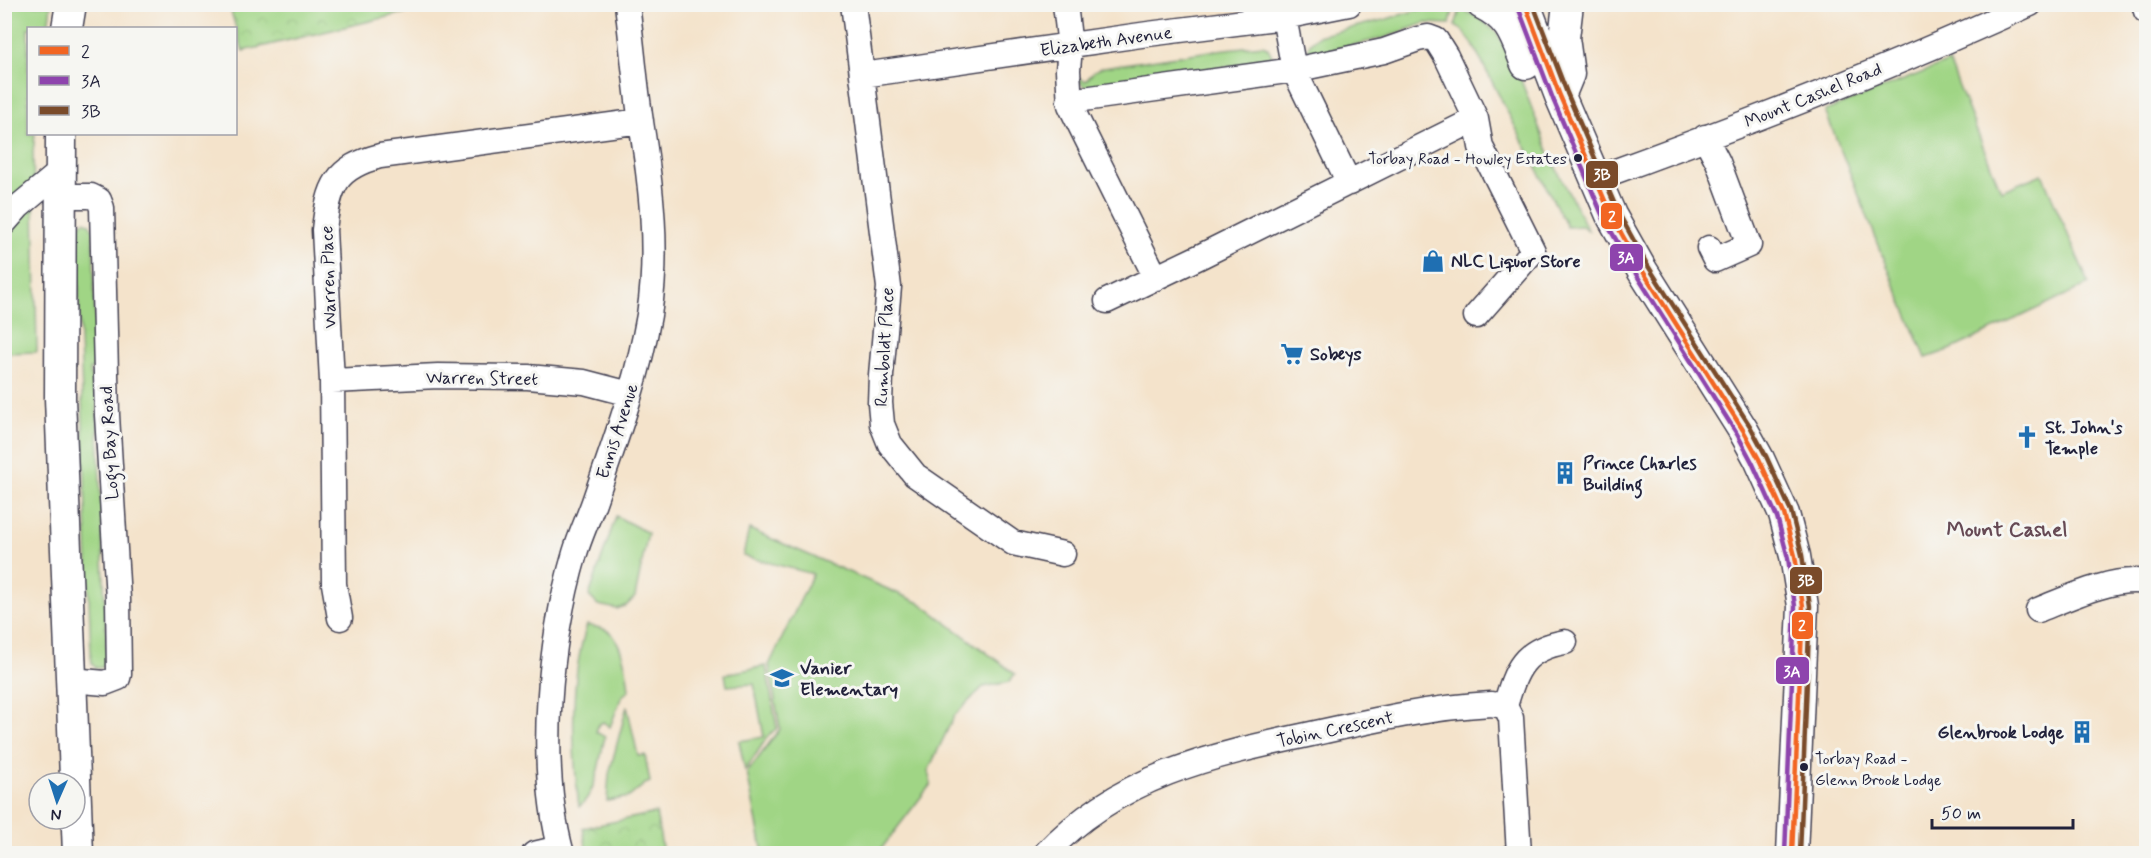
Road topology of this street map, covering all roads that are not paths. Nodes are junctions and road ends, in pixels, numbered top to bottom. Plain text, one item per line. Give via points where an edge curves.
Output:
1 (71, 4) edge
2 (627, 4) edge
3 (853, 4) edge
4 (1065, 4) edge
5 (1349, 4) edge
6 (1482, 4) edge
7 (1525, 4) edge
8 (1568, 4) edge
9 (2030, 4) edge
10 (2144, 4) edge
11 (2146, 11) edge
12 (1284, 17) junction
13 (67, 27) edge
14 (1070, 47) junction
15 (1293, 70) junction
16 (863, 75) junction
17 (1560, 96) junction
18 (1069, 101) junction
19 (1476, 119) junction
20 (641, 121) junction
21 (62, 135) edge
22 (1705, 137) junction
23 (1594, 179) junction
24 (1349, 183) junction
25 (60, 184) junction
26 (4, 223) edge
27 (1709, 248) dead end
28 (1156, 278) junction
29 (1107, 301) dead end
30 (1476, 316) dead end
31 (332, 381) junction
32 (630, 394) junction
33 (1063, 554) dead end
34 (2146, 582) edge
35 (2038, 610) dead end
36 (340, 618) dead end
37 (1564, 642) dead end
38 (71, 680) junction
39 (1505, 706) junction
40 (561, 851) edge
41 (78, 854) edge
42 (534, 854) edge
43 (1045, 854) edge
44 (1519, 854) edge
45 (1792, 854) edge

1 - 13 main road
2 - 20 street, Ennis Avenue
3 - 16 street, Rumboldt Place
4 - 14 street
5 - 12 street, Elizabeth Avenue
6 - 17 main road via 1512,28 1535,86
7 - 17 main road
8 - 17 main road via 1564,38 1569,74
9 - 22 street, Mount Cashel Road via 1975,30
10 - 11 street
12 - 14 street, Elizabeth Avenue
12 - 15 street
14 - 16 street, Elizabeth Avenue
14 - 18 street
15 - 18 street
15 - 19 street via 1428,38 1436,40
15 - 24 street
16 - 33 street, Rumboldt Place via 889,287 880,403 882,424 890,444 915,475 1012,543
17 - 23 main road
18 - 28 street
19 - 24 street
19 - 30 street via 1481,147 1533,251
20 - 31 street, Warren Place via 380,156 360,161 343,172 332,189 324,230
20 - 32 street, Ennis Avenue via 651,186 652,270 649,314
21 - 25 main road
22 - 23 street, Mount Cashel Road
22 - 27 street via 1749,245 1715,260
23 - 45 main road via 1642,270 1759,459 1790,532 1803,606
24 - 28 street
25 - 26 street via 18,207
25 - 38 main road via 60,398
25 - 38 street, Logy Bay Road via 99,200 102,208 107,415 118,599 118,678 105,683
28 - 29 street
31 - 32 street, Warren Street via 528,377 584,382
31 - 36 street, Warren Place via 334,584
32 - 40 street, Ennis Avenue via 575,553 562,605 548,716 550,777
34 - 35 street via 2106,585
37 - 39 street via 1528,655 1519,666
38 - 41 main road
39 - 43 street, Tobin Crescent via 1471,705 1399,715 1216,755 1145,781 1112,799 1080,821
39 - 44 street via 1513,732
40 - 42 street

